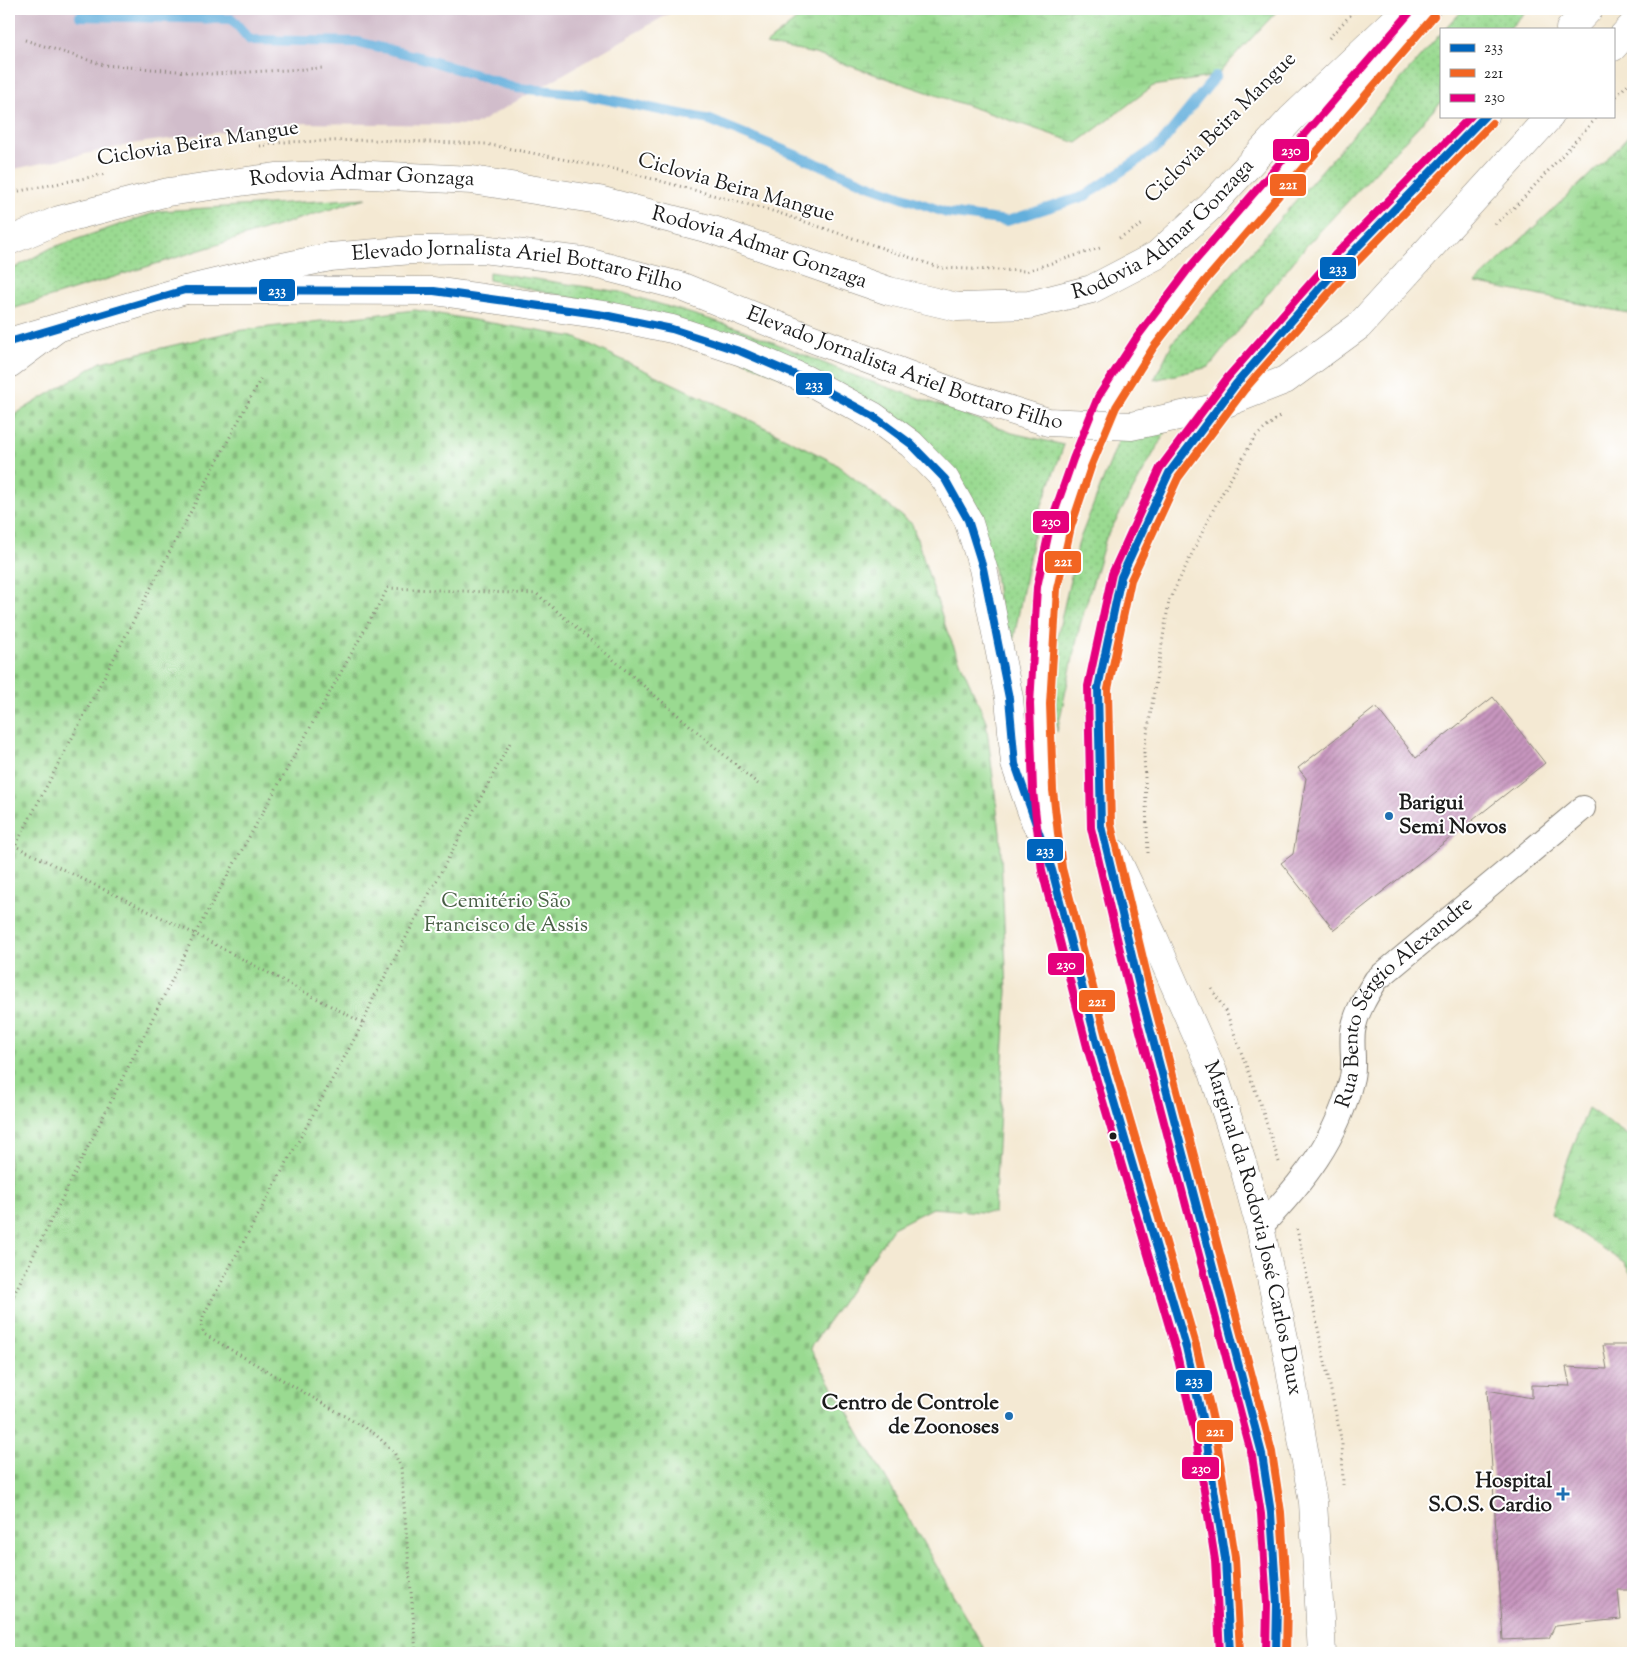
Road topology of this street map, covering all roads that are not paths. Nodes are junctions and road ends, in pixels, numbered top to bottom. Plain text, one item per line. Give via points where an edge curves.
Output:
1 (1408, 9) edge
2 (1426, 9) edge
3 (1589, 9) edge
4 (1633, 25) edge
5 (1571, 28) edge
6 (1614, 46) edge
7 (1483, 118) edge
8 (1548, 118) edge
9 (9, 241) edge
10 (185, 290) junction
11 (58, 327) junction
12 (9, 342) edge
13 (9, 364) edge
14 (1583, 808) dead end
15 (1101, 826) junction
16 (1052, 870) junction
17 (1260, 1227) junction
18 (1230, 1653) edge
19 (1276, 1653) edge
20 (1322, 1653) edge

1 - 9 main road, Rodovia Admar Gonzaga via 1291,119 1210,207 1157,254 1092,288 1029,305 957,307 889,291 722,233 599,200 472,180 350,174 276,177 168,192 59,220
2 - 16 main road via 1196,276 1145,342 1108,402 1061,524 1047,588 1040,713 1043,791
3 - 5 main road
4 - 6 main road
7 - 15 main road via 1344,261 1236,384 1169,473 1122,578 1098,688
8 - 10 main road, Elevado Jornalista Ariel Bottaro Filho, bridge via 1359,326 1285,380 1211,409 1131,426 1048,422 954,392 680,286 583,261 482,249 412,250 330,257
10 - 11 main road
10 - 16 main road via 434,291 604,316 672,329 742,352 804,378 873,416 911,444 945,479 968,520 983,568 1009,698 1016,764
11 - 12 main road
11 - 13 main road
14 - 17 street, Rua Bento Sérgio Alexandre via 1376,980 1359,1008 1353,1032 1352,1074 1344,1106 1322,1152 1290,1195
15 - 17 main road, Marginal da Rodovia José Carlos Daux via 1213,1072
15 - 19 main road via 1141,994 1262,1454 1271,1514 1277,1604
16 - 18 main road via 1097,1044 1186,1348 1205,1431 1225,1559
17 - 20 main road, Marginal da Rodovia José Carlos Daux via 1287,1352 1313,1502

